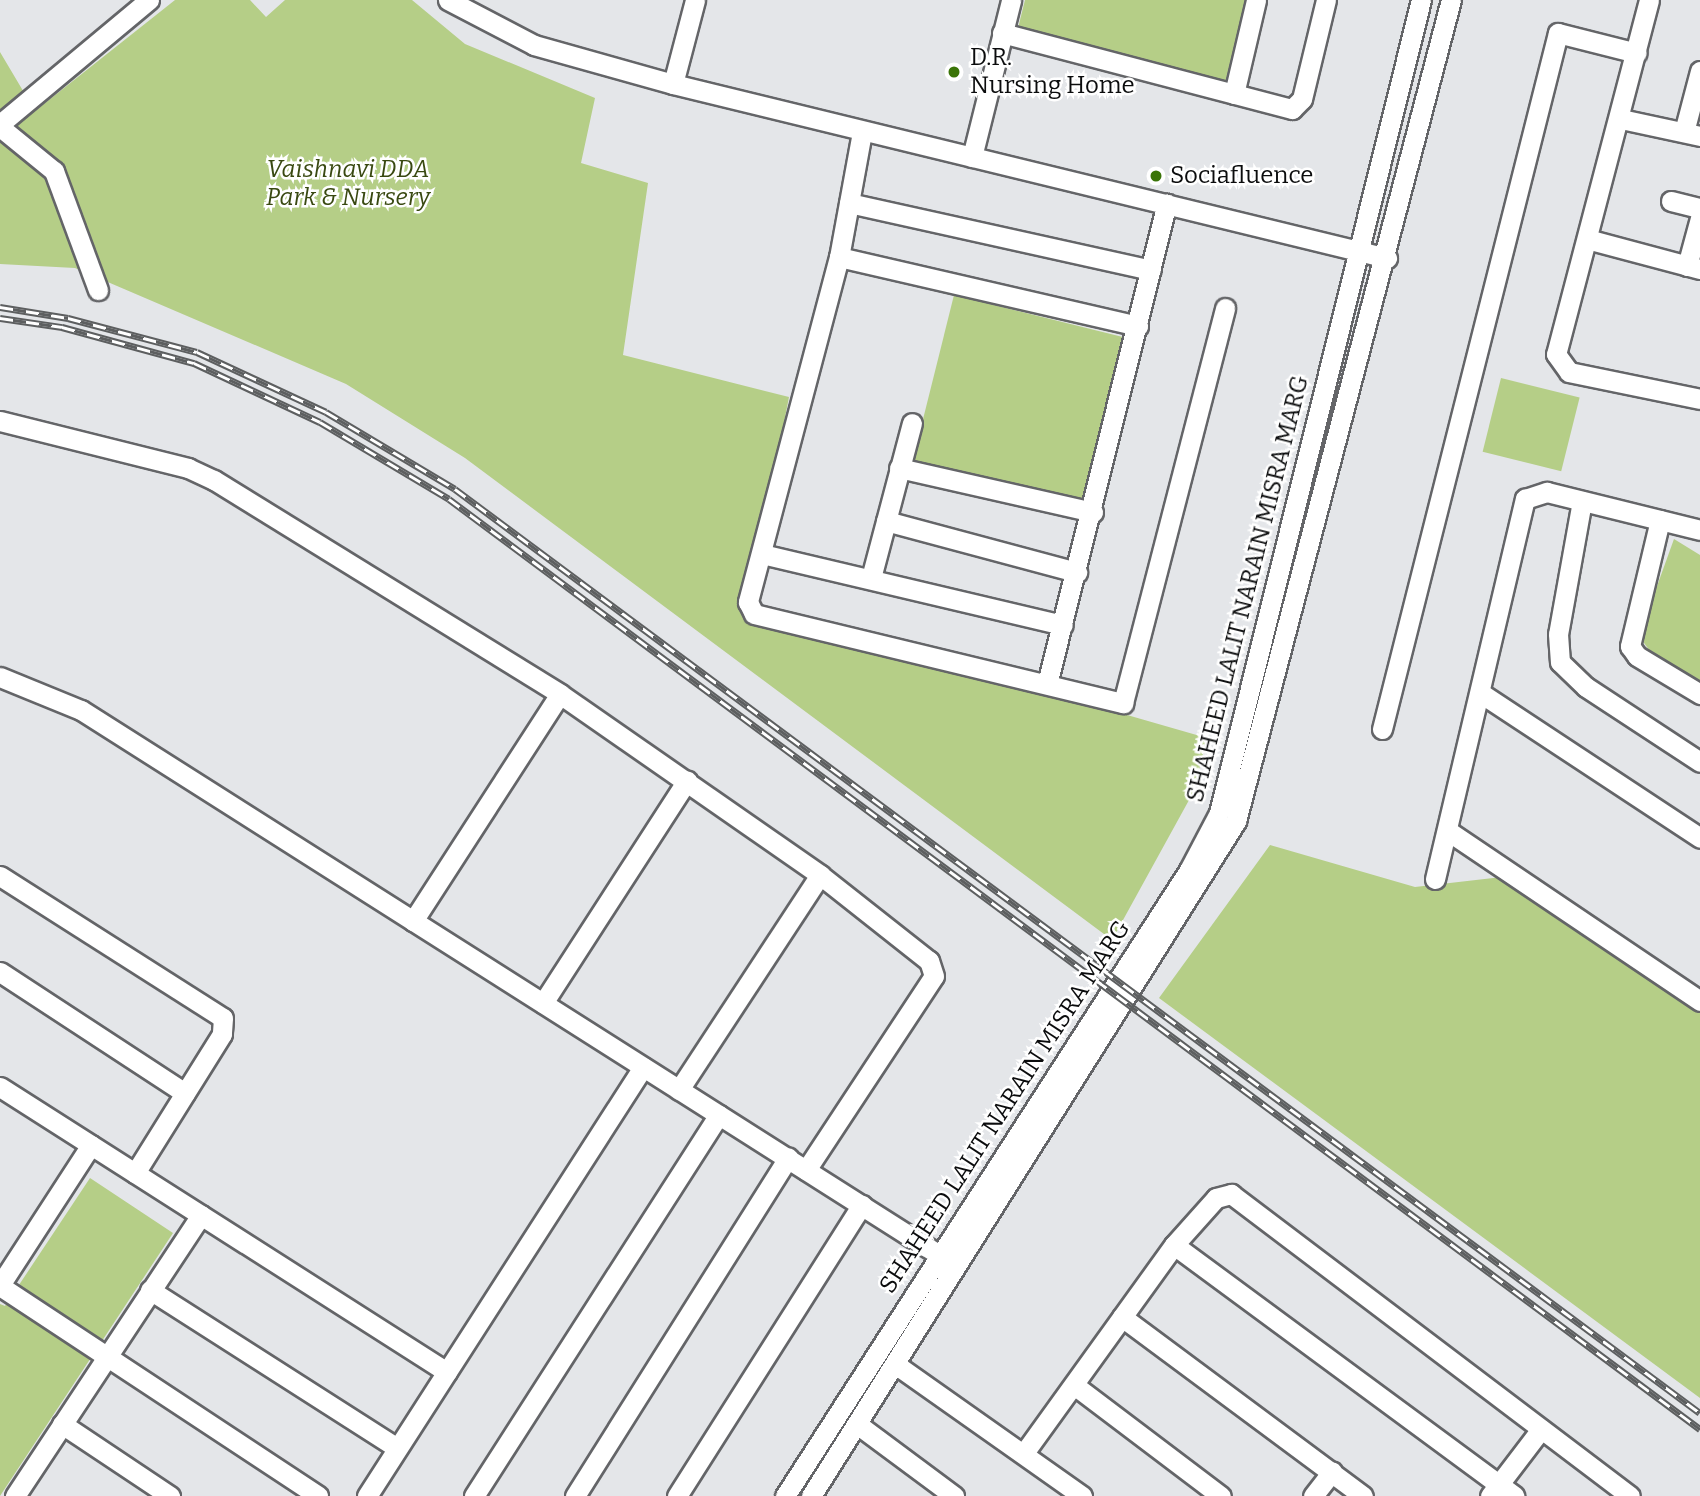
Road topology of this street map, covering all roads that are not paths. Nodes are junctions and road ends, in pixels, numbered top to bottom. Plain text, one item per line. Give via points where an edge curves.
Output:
1 (448, 0) edge
2 (695, 0) edge
3 (1011, 0) edge
4 (1256, 0) edge
5 (1326, 0) edge
6 (1421, 0) edge
7 (1451, 0) edge
8 (1649, 0) edge
9 (144, 2) edge
10 (1003, 33) junction
11 (1637, 53) junction
12 (1700, 71) edge
13 (673, 84) junction
14 (1234, 94) junction
15 (1621, 118) junction
16 (0, 125) edge
17 (862, 132) junction
18 (1692, 134) edge
19 (972, 157) junction
20 (1671, 201) dead end
21 (849, 203) junction
22 (1167, 204) junction
23 (1700, 208) edge
24 (1700, 218) edge
25 (1587, 239) junction
26 (1357, 251) junction
27 (839, 257) junction
28 (1387, 258) junction
29 (1694, 268) edge
30 (1152, 270) junction
31 (98, 290) dead end
32 (1225, 308) dead end
33 (1138, 326) junction
34 (1700, 399) edge
35 (0, 421) edge
36 (912, 423) dead end
37 (899, 468) junction
38 (1582, 501) junction
39 (1093, 512) junction
40 (1660, 520) junction
41 (886, 521) junction
42 (1700, 530) edge
43 (762, 554) junction
44 (1077, 572) junction
45 (872, 578) junction
46 (1063, 625) junction
47 (1, 679) edge
48 (1047, 684) junction
49 (560, 694) junction
50 (1482, 694) junction
51 (1700, 694) edge
52 (1382, 729) dead end
53 (1700, 762) edge
54 (687, 780) junction
55 (1448, 831) junction
56 (1700, 838) edge
57 (820, 875) junction
58 (0, 876) edge
59 (1436, 879) dead end
60 (413, 921) junction
61 (0, 972) edge
62 (1700, 1001) edge
63 (543, 1003) junction
64 (643, 1067) junction
65 (0, 1087) edge
66 (680, 1090) junction
67 (185, 1093) junction
68 (719, 1115) junction
69 (91, 1145) junction
70 (788, 1158) junction
71 (806, 1170) junction
72 (135, 1173) junction
73 (862, 1205) junction
74 (201, 1215) junction
75 (1174, 1245) junction
76 (938, 1254) junction
77 (957, 1266) junction
78 (0, 1285) edge
79 (150, 1290) junction
80 (1122, 1317) junction
81 (104, 1359) junction
82 (895, 1364) junction
83 (447, 1372) junction
84 (1074, 1384) junction
85 (62, 1424) junction
86 (857, 1424) junction
87 (1541, 1429) junction
88 (397, 1448) junction
89 (1024, 1453) junction
90 (1332, 1472) junction
91 (1501, 1492) edge
92 (813, 1495) edge
93 (15, 1496) edge
94 (170, 1496) edge
95 (318, 1496) edge
96 (367, 1496) edge
97 (474, 1496) edge
98 (575, 1496) edge
99 (677, 1496) edge
100 (785, 1496) edge
101 (954, 1496) edge
102 (1082, 1496) edge
103 (1221, 1496) edge
104 (1313, 1496) edge
105 (1363, 1496) edge
106 (1630, 1496) edge

1 - 13 street via 534,45
2 - 13 street
3 - 10 street
4 - 14 street
5 - 14 street via 1298,106 1285,108
6 - 26 street, SHAHEED LALIT NARAIN MISRA MARG
7 - 28 street, SHAHEED LALIT NARAIN MISRA MARG
8 - 11 street
9 - 16 street
10 - 14 street
10 - 19 street
11 - 15 street
11 - 52 street via 1558,33
12 - 18 street
13 - 17 street
15 - 18 street
15 - 25 street
16 - 31 street via 54,171
17 - 19 street
17 - 21 street
19 - 22 street
20 - 23 street
21 - 27 street
21 - 30 street
22 - 26 street
22 - 30 street
24 - 29 street
25 - 29 street
25 - 34 street via 1556,354 1562,369
26 - 28 street
26 - 76 street, SHAHEED LALIT NARAIN MISRA MARG via 1219,813 1189,870
27 - 33 street
27 - 43 street
28 - 77 street, SHAHEED LALIT NARAIN MISRA MARG via 1236,821
30 - 33 street
32 - 48 street via 1127,698 1113,705
33 - 39 street
35 - 49 street via 188,468 214,480
36 - 37 street
37 - 39 street
37 - 41 street
38 - 40 street
38 - 50 street via 1538,492 1521,506
38 - 53 street via 1558,634 1560,662 1586,687
39 - 44 street
40 - 42 street
40 - 51 street via 1630,646 1637,656
41 - 44 street
41 - 45 street
43 - 45 street
43 - 48 street via 748,602 754,614
44 - 46 street
45 - 46 street
46 - 48 street
47 - 60 street via 81,710
49 - 54 street
49 - 60 street
50 - 55 street
50 - 56 street
54 - 57 street
54 - 63 street
55 - 59 street
55 - 62 street
57 - 66 street
57 - 71 street via 929,961 934,975
58 - 67 street via 215,1009 224,1027
60 - 63 street
61 - 67 street
63 - 64 street
64 - 66 street
64 - 83 street
65 - 69 street
66 - 68 street
67 - 72 street
68 - 70 street
68 - 97 street
69 - 72 street
69 - 78 street
70 - 71 street
70 - 98 street
71 - 73 street
72 - 74 street
73 - 76 street
73 - 99 street
74 - 79 street
74 - 83 street
75 - 80 street
75 - 87 street via 1216,1198 1244,1199
75 - 91 street
76 - 77 street
76 - 100 street, SHAHEED LALIT NARAIN MISRA MARG
77 - 82 street, SHAHEED LALIT NARAIN MISRA MARG
78 - 81 street
79 - 81 street
79 - 88 street
80 - 84 street
80 - 90 street
81 - 85 street
81 - 95 street
82 - 86 street, SHAHEED LALIT NARAIN MISRA MARG
82 - 89 street
83 - 88 street
84 - 89 street
84 - 103 street
85 - 93 street
85 - 94 street
86 - 92 street, SHAHEED LALIT NARAIN MISRA MARG
86 - 101 street
87 - 91 street
87 - 106 street
88 - 96 street
89 - 102 street
90 - 104 street
90 - 105 street

